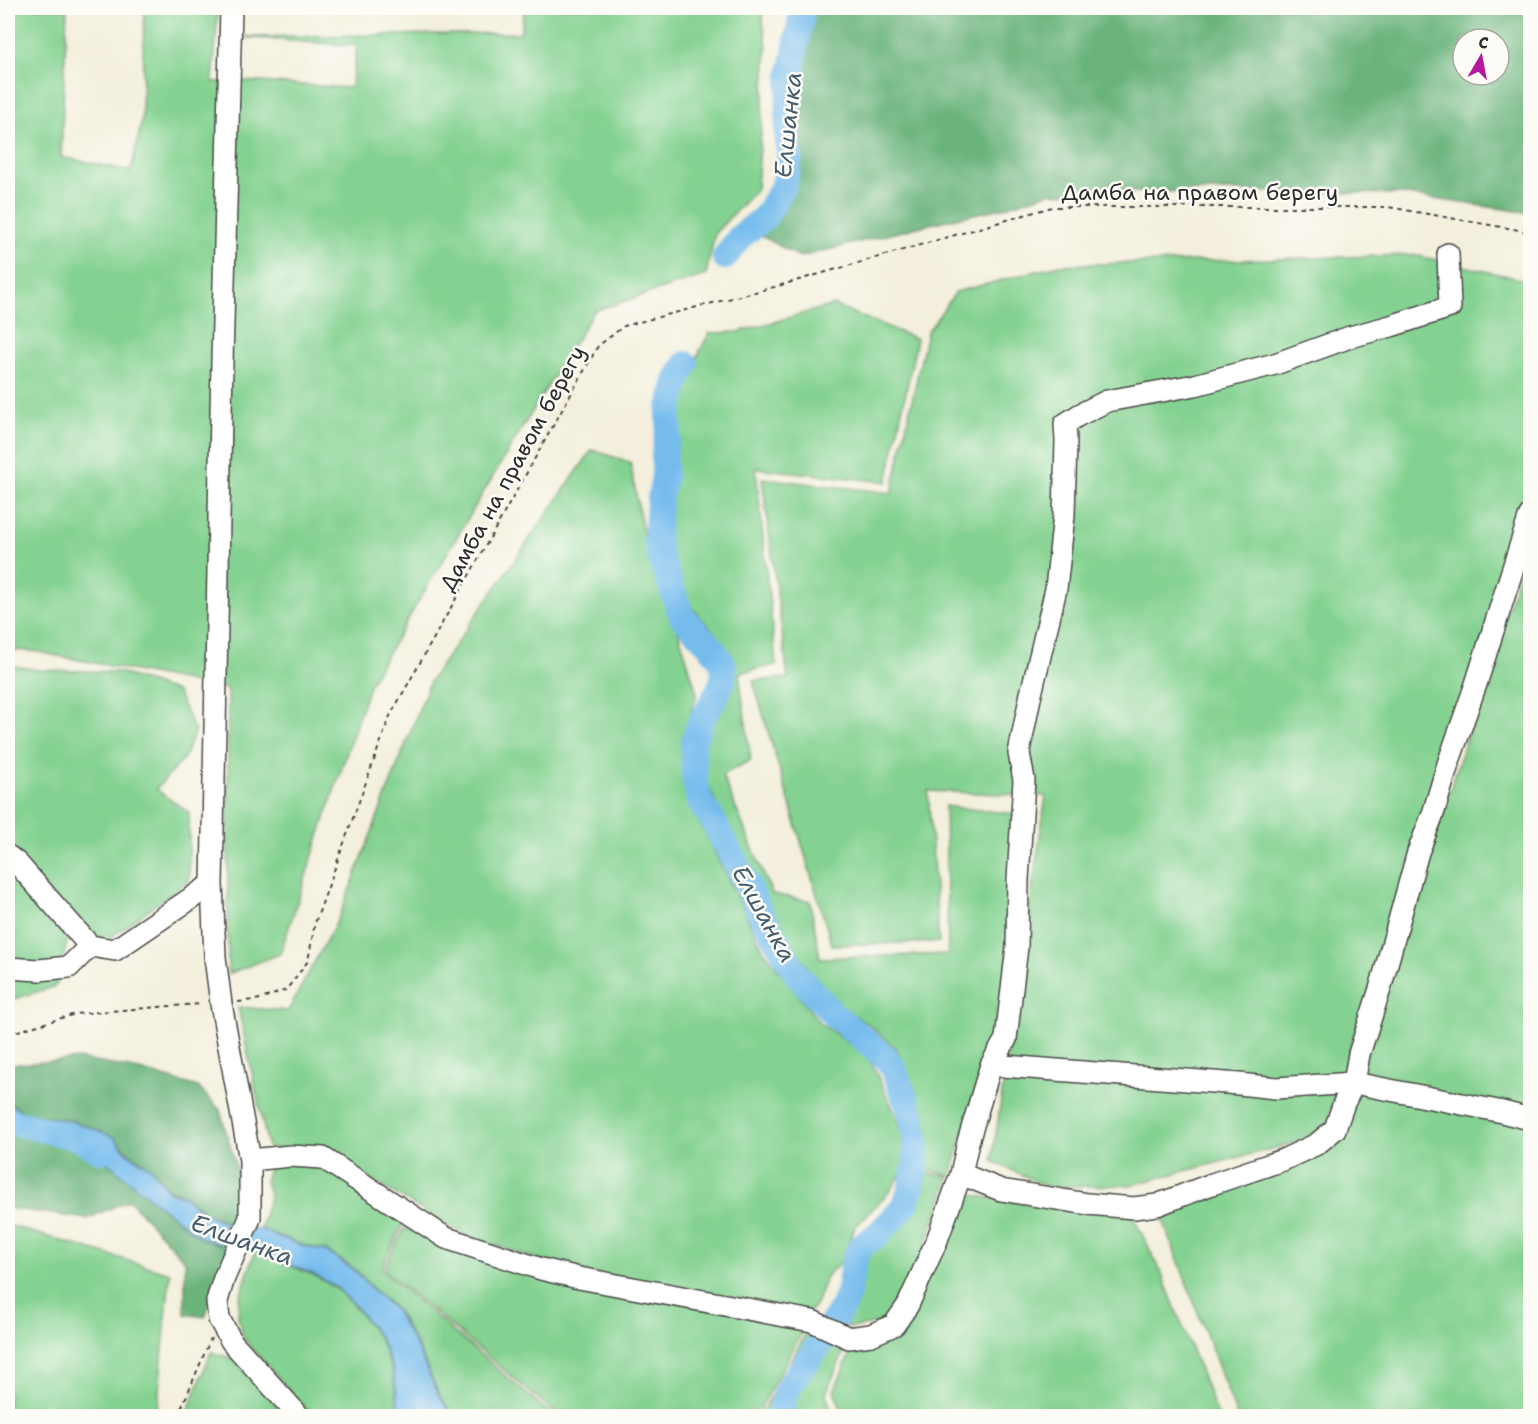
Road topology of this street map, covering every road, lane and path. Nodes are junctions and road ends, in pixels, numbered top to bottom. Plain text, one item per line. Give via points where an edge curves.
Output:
1 (231, 8) edge
2 (1530, 232) edge
3 (1448, 254) dead end
4 (1530, 515) edge
5 (8, 856) edge
6 (212, 884) junction
7 (90, 946) junction
8 (8, 968) edge
9 (221, 1004) junction
10 (8, 1034) edge
11 (991, 1065) junction
12 (1354, 1083) junction
13 (1530, 1119) edge
14 (250, 1160) junction
15 (962, 1174) junction
16 (219, 1319) junction
17 (178, 1416) edge
18 (299, 1416) edge

1 - 6 street
2 - 9 path, Дамба на правом берегу via 1388,207 1052,207 624,326 598,346 390,716 315,923 308,961 286,990 261,999
3 - 11 street via 1450,307 1264,367 1107,401 1065,424 1064,515 1056,589 1019,753 1024,780 1017,947 1006,1039
4 - 12 street via 1418,852
5 - 7 street
6 - 7 street via 115,950
6 - 9 street
7 - 8 street via 69,967
9 - 10 path, Дамба на правом берегу via 75,1014
9 - 14 street
11 - 12 street via 1276,1088
11 - 15 street
12 - 13 street
12 - 15 street via 1335,1129 1317,1144 1156,1205 1134,1208 1088,1204 1001,1190
14 - 15 street via 291,1155 323,1158 446,1238 579,1278 812,1321 849,1338 871,1335 894,1325 908,1305
14 - 16 street via 249,1218 217,1301
16 - 17 path
16 - 18 street via 232,1342

